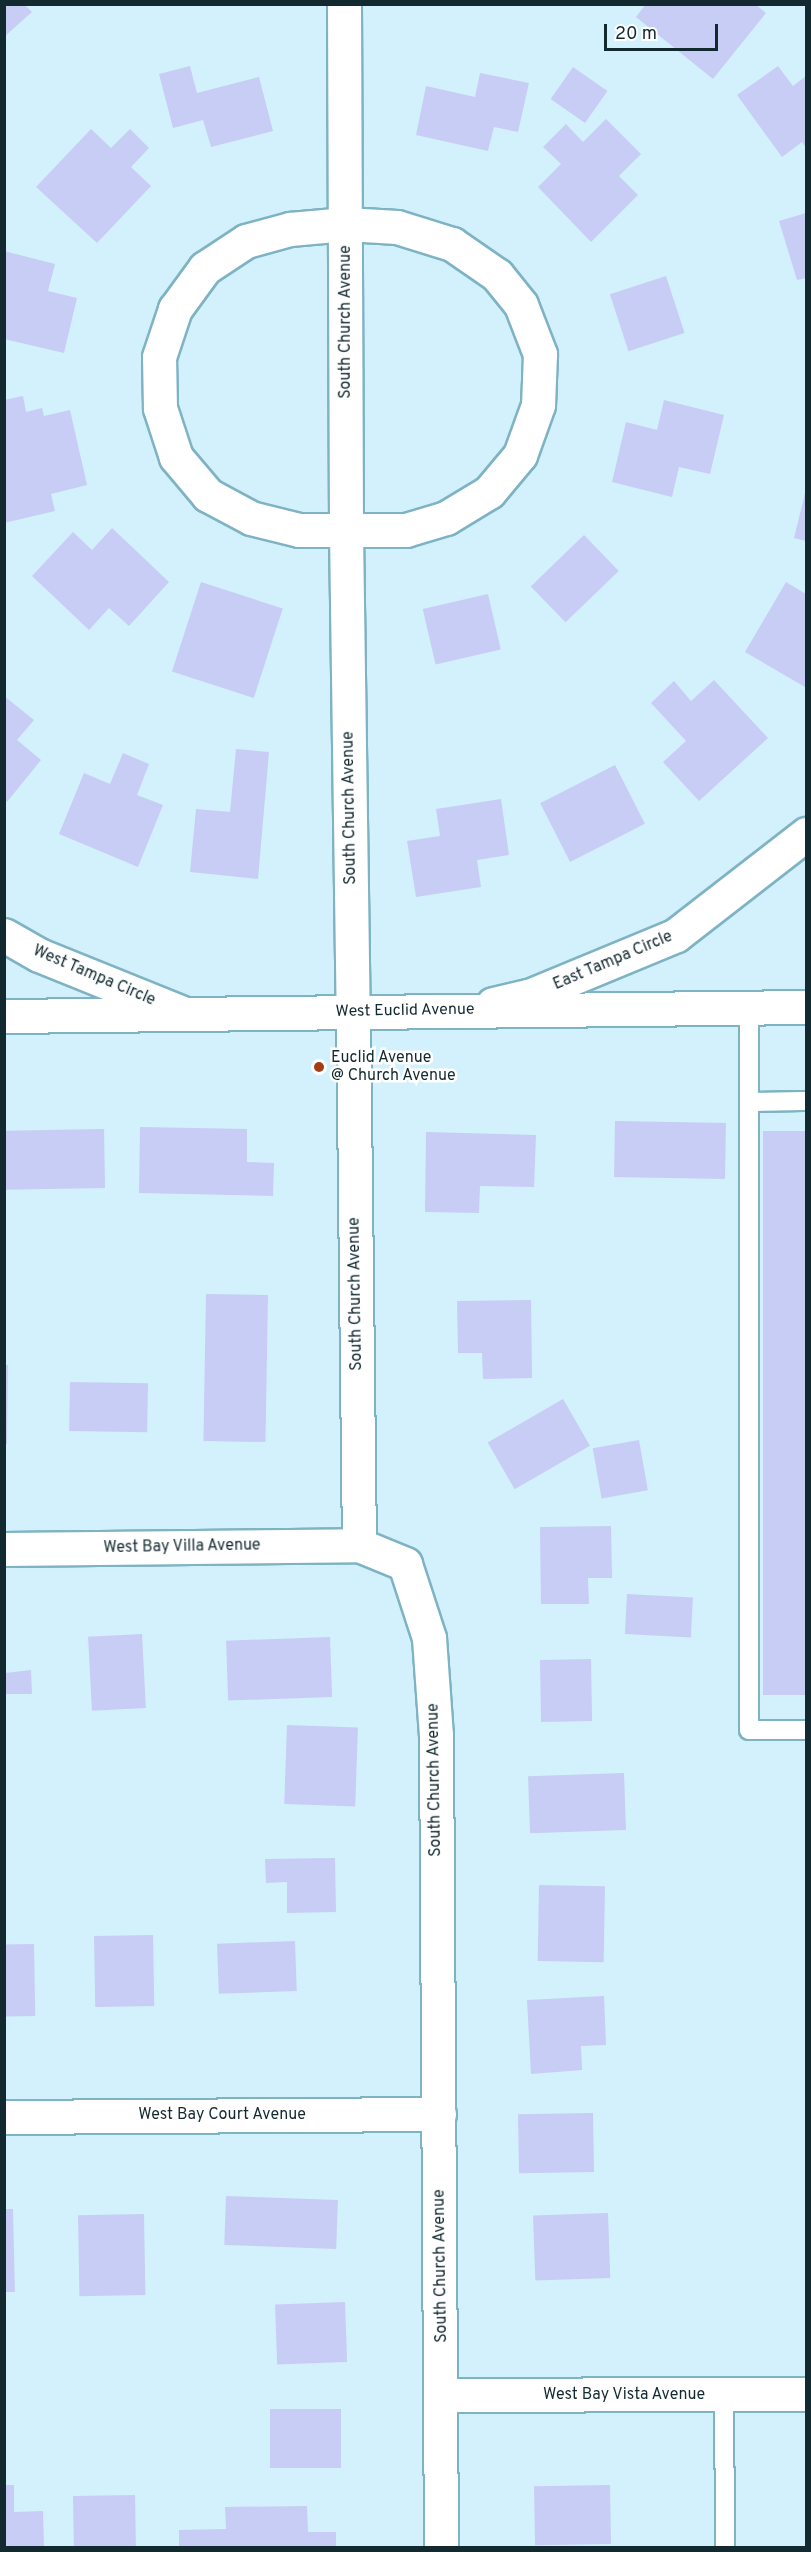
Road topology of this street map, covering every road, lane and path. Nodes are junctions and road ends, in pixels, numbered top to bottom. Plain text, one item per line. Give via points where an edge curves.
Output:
1 (344, 4) edge
2 (346, 224) junction
3 (346, 531) junction
4 (807, 834) edge
5 (4, 935) edge
6 (807, 1007) edge
7 (749, 1008) junction
8 (461, 1010) junction
9 (353, 1012) junction
10 (185, 1014) junction
11 (4, 1016) edge
12 (807, 1101) edge
13 (750, 1102) junction
14 (359, 1545) junction
15 (4, 1549) edge
16 (807, 1730) edge
17 (439, 2114) junction
18 (4, 2117) edge
19 (724, 2394) junction
20 (807, 2394) edge
21 (442, 2396) junction
22 (441, 2547) edge
23 (725, 2547) edge

1 - 2 street, South Church Avenue
2 - 3 street, South Church Avenue
2 - 3 street via 290,229 246,242 205,268 175,309 159,357 160,408 176,457 208,495 251,518 298,530
2 - 3 street via 397,227 452,244 497,275 521,305 540,354 538,405 520,455 489,492 446,518 406,530
3 - 9 street, South Church Avenue
4 - 8 street, East Tampa Circle via 676,934 529,996
5 - 10 street, West Tampa Circle via 39,955
6 - 7 street, West Euclid Avenue
7 - 8 street, West Euclid Avenue
7 - 13 lane
8 - 9 street, West Euclid Avenue
9 - 10 street, West Euclid Avenue
9 - 14 street, South Church Avenue
10 - 11 street, West Euclid Avenue
12 - 13 lane
13 - 16 lane via 749,1731
14 - 15 street, West Bay Villa Avenue
14 - 17 street, South Church Avenue via 405,1564 429,1638 436,1735
17 - 18 street, West Bay Court Avenue
17 - 21 street, South Church Avenue
19 - 20 street, West Bay Vista Avenue
19 - 21 street, West Bay Vista Avenue
19 - 23 lane
21 - 22 street, South Church Avenue

